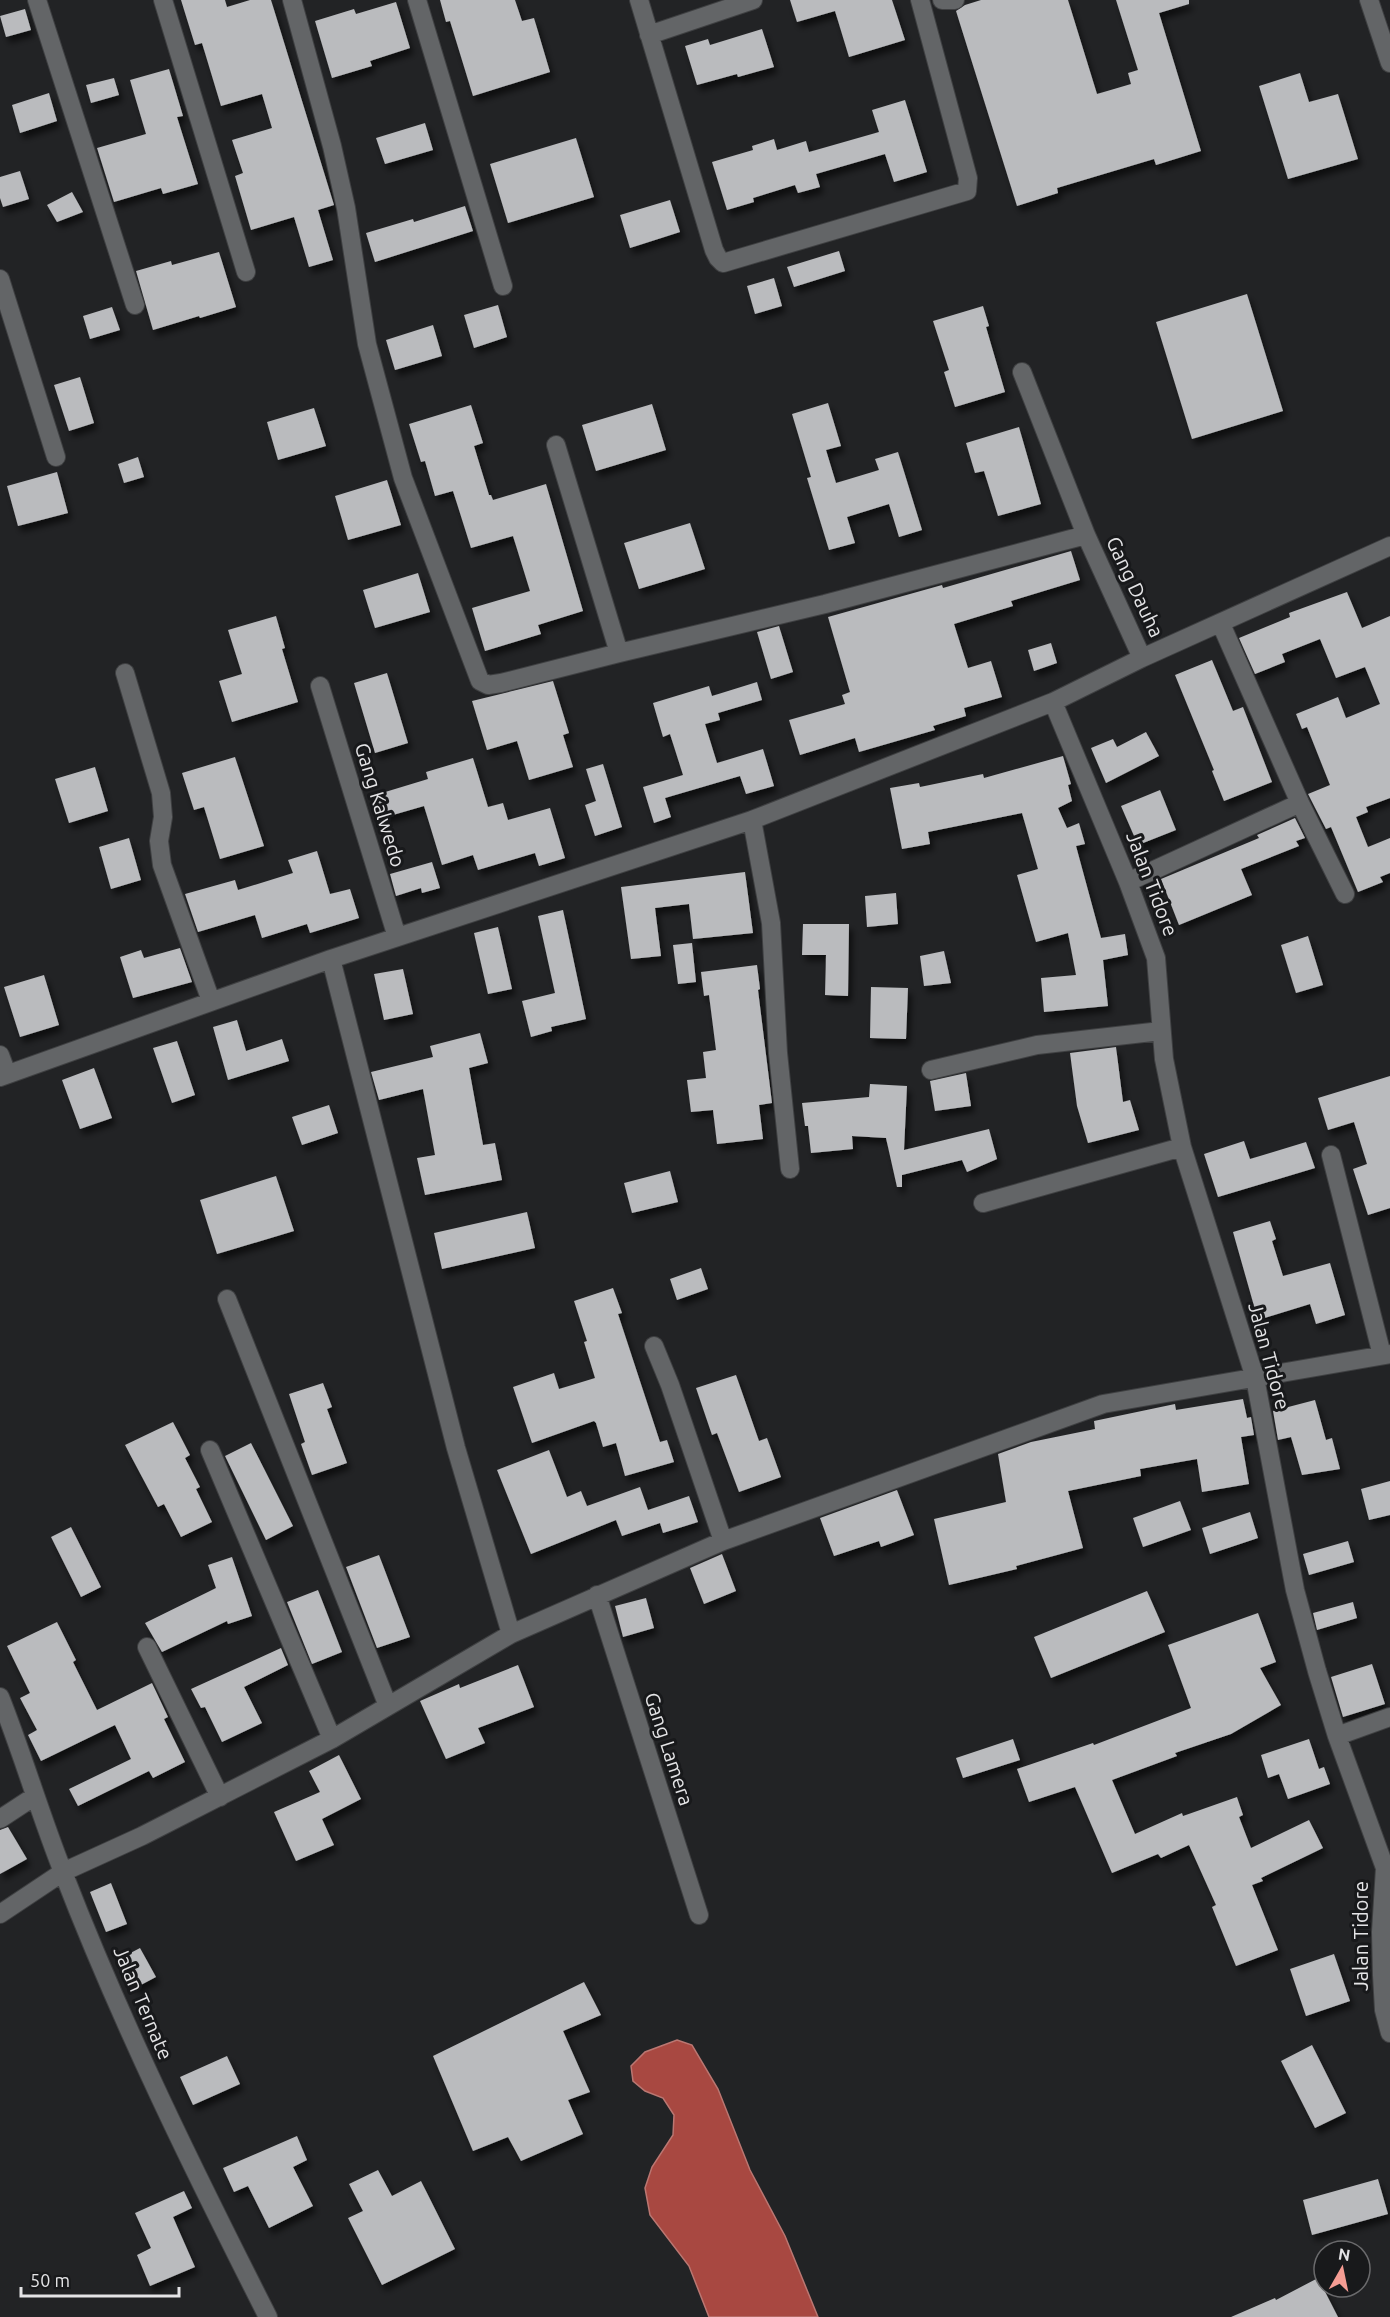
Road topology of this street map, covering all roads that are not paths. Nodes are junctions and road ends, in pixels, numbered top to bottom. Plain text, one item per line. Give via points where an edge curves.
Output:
1 (37, 0) edge
2 (163, 0) edge
3 (292, 0) edge
4 (417, 0) edge
5 (639, 0) edge
6 (753, 0) edge
7 (920, 0) edge
8 (942, 0) edge
9 (955, 0) edge
10 (1369, 0) edge
11 (649, 35) junction
12 (1390, 63) edge
13 (246, 272) dead end
14 (0, 279) edge
15 (503, 286) dead end
16 (135, 305) dead end
17 (1022, 372) dead end
18 (556, 445) dead end
19 (56, 458) dead end
20 (1086, 534) junction
21 (1390, 546) edge
22 (1221, 624) junction
23 (619, 653) junction
24 (1142, 658) junction
25 (125, 673) dead end
26 (320, 686) dead end
27 (1053, 702) junction
28 (1300, 803) junction
29 (752, 820) junction
30 (1128, 882) junction
31 (1345, 894) dead end
32 (397, 937) junction
33 (331, 959) junction
34 (211, 1001) junction
35 (1161, 1030) junction
36 (0, 1055) edge
37 (932, 1070) dead end
38 (3, 1076) edge
39 (1182, 1147) junction
40 (1331, 1155) dead end
41 (790, 1169) dead end
42 (983, 1203) dead end
43 (227, 1299) dead end
44 (654, 1346) dead end
45 (1386, 1355) edge
46 (1255, 1378) junction
47 (210, 1450) dead end
48 (723, 1541) junction
49 (597, 1595) junction
50 (511, 1634) junction
51 (147, 1647) dead end
52 (0, 1697) edge
53 (388, 1706) junction
54 (1390, 1717) edge
55 (1337, 1736) junction
56 (332, 1739) junction
57 (35, 1796) junction
58 (220, 1797) junction
59 (0, 1819) edge
60 (1387, 1867) edge
61 (63, 1872) junction
62 (0, 1914) edge
63 (699, 1916) dead end
64 (1390, 2033) edge
65 (268, 2317) edge

1 - 16 street
2 - 13 street
3 - 23 street via 332,146 367,344 403,478 480,681 488,685 501,683
4 - 15 street
5 - 11 street
6 - 11 street
7 - 11 street via 968,178 967,191 723,263 714,250
8 - 9 street
10 - 12 street
14 - 19 street
17 - 20 street, Gang Dauha
18 - 23 street
20 - 23 street via 825,604
20 - 24 street, Gang Dauha
21 - 22 street
22 - 24 street
22 - 28 street
24 - 27 street
25 - 34 street via 160,793 162,865
26 - 32 street, Gang Kalwedo
27 - 29 street
27 - 30 street, Jalan Tidore
28 - 30 street
28 - 31 street
29 - 32 street
29 - 41 street via 771,923 778,1053
30 - 35 street, Jalan Tidore via 1156,958
32 - 33 street
33 - 34 street
33 - 50 street via 456,1448
34 - 38 street
35 - 37 street via 1037,1045
35 - 39 street, Jalan Tidore
36 - 38 street
39 - 42 street
39 - 46 street, Jalan Tidore
40 - 45 street
43 - 53 street
44 - 48 street
45 - 46 street
46 - 48 street via 1103,1404
46 - 55 street, Jalan Tidore via 1295,1590
47 - 56 street
48 - 49 street
49 - 50 street
49 - 63 street, Gang Lamera
50 - 53 street
51 - 58 street
52 - 57 street, Jalan Ternate
53 - 56 street
54 - 55 street
55 - 60 street, Jalan Tidore
56 - 58 street
57 - 59 street
57 - 61 street, Jalan Ternate
58 - 61 street
60 - 64 street, Jalan Tidore via 1381,1932 1384,2010
61 - 62 street
61 - 65 street, Jalan Ternate via 140,2055

